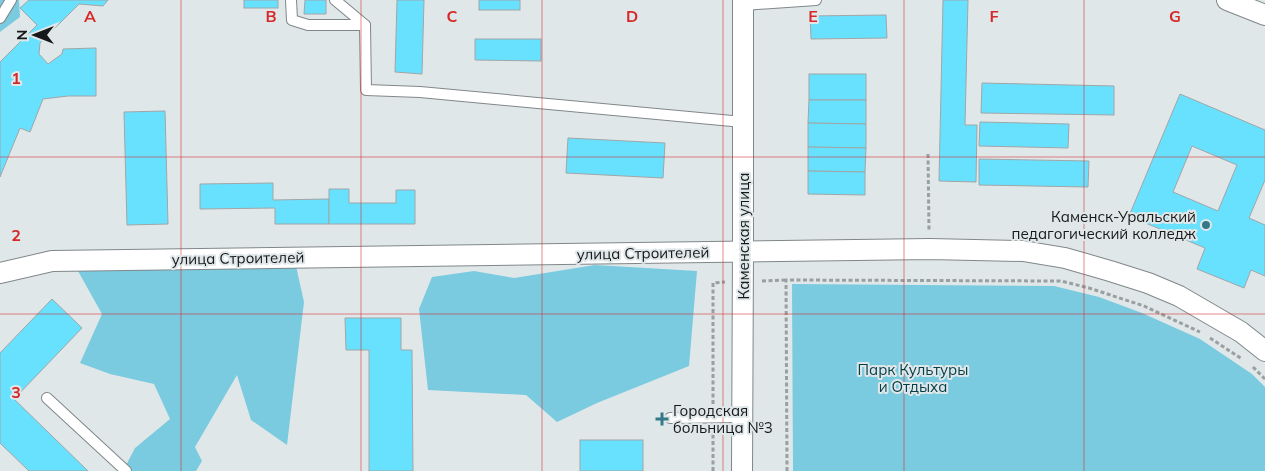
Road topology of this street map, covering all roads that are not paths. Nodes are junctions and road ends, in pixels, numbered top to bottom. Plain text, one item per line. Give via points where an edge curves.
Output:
1 (11, 0) edge
2 (291, 0) edge
3 (335, 0) edge
4 (816, 0) edge
5 (1227, 0) edge
6 (743, 3) edge
7 (1265, 16) edge
8 (0, 18) edge
9 (365, 25) junction
10 (744, 122) junction
11 (744, 252) junction
12 (0, 273) edge
13 (1265, 351) edge
14 (47, 398) dead end
15 (741, 417) junction
16 (670, 418) dead end
17 (126, 471) edge
18 (742, 471) edge

1 - 8 lane
2 - 9 lane via 292,20 308,26
3 - 9 lane
4 - 6 lane
5 - 7 street
6 - 10 street, Каменская улица
9 - 10 lane via 366,90 420,92
10 - 11 street, Каменская улица
11 - 12 street, улица Строителей via 52,261
11 - 13 street, улица Строителей via 930,249 1023,251 1065,258 1148,283 1179,296 1241,332
11 - 15 street, Каменская улица
14 - 17 lane
15 - 16 lane
15 - 18 street, Каменская улица

